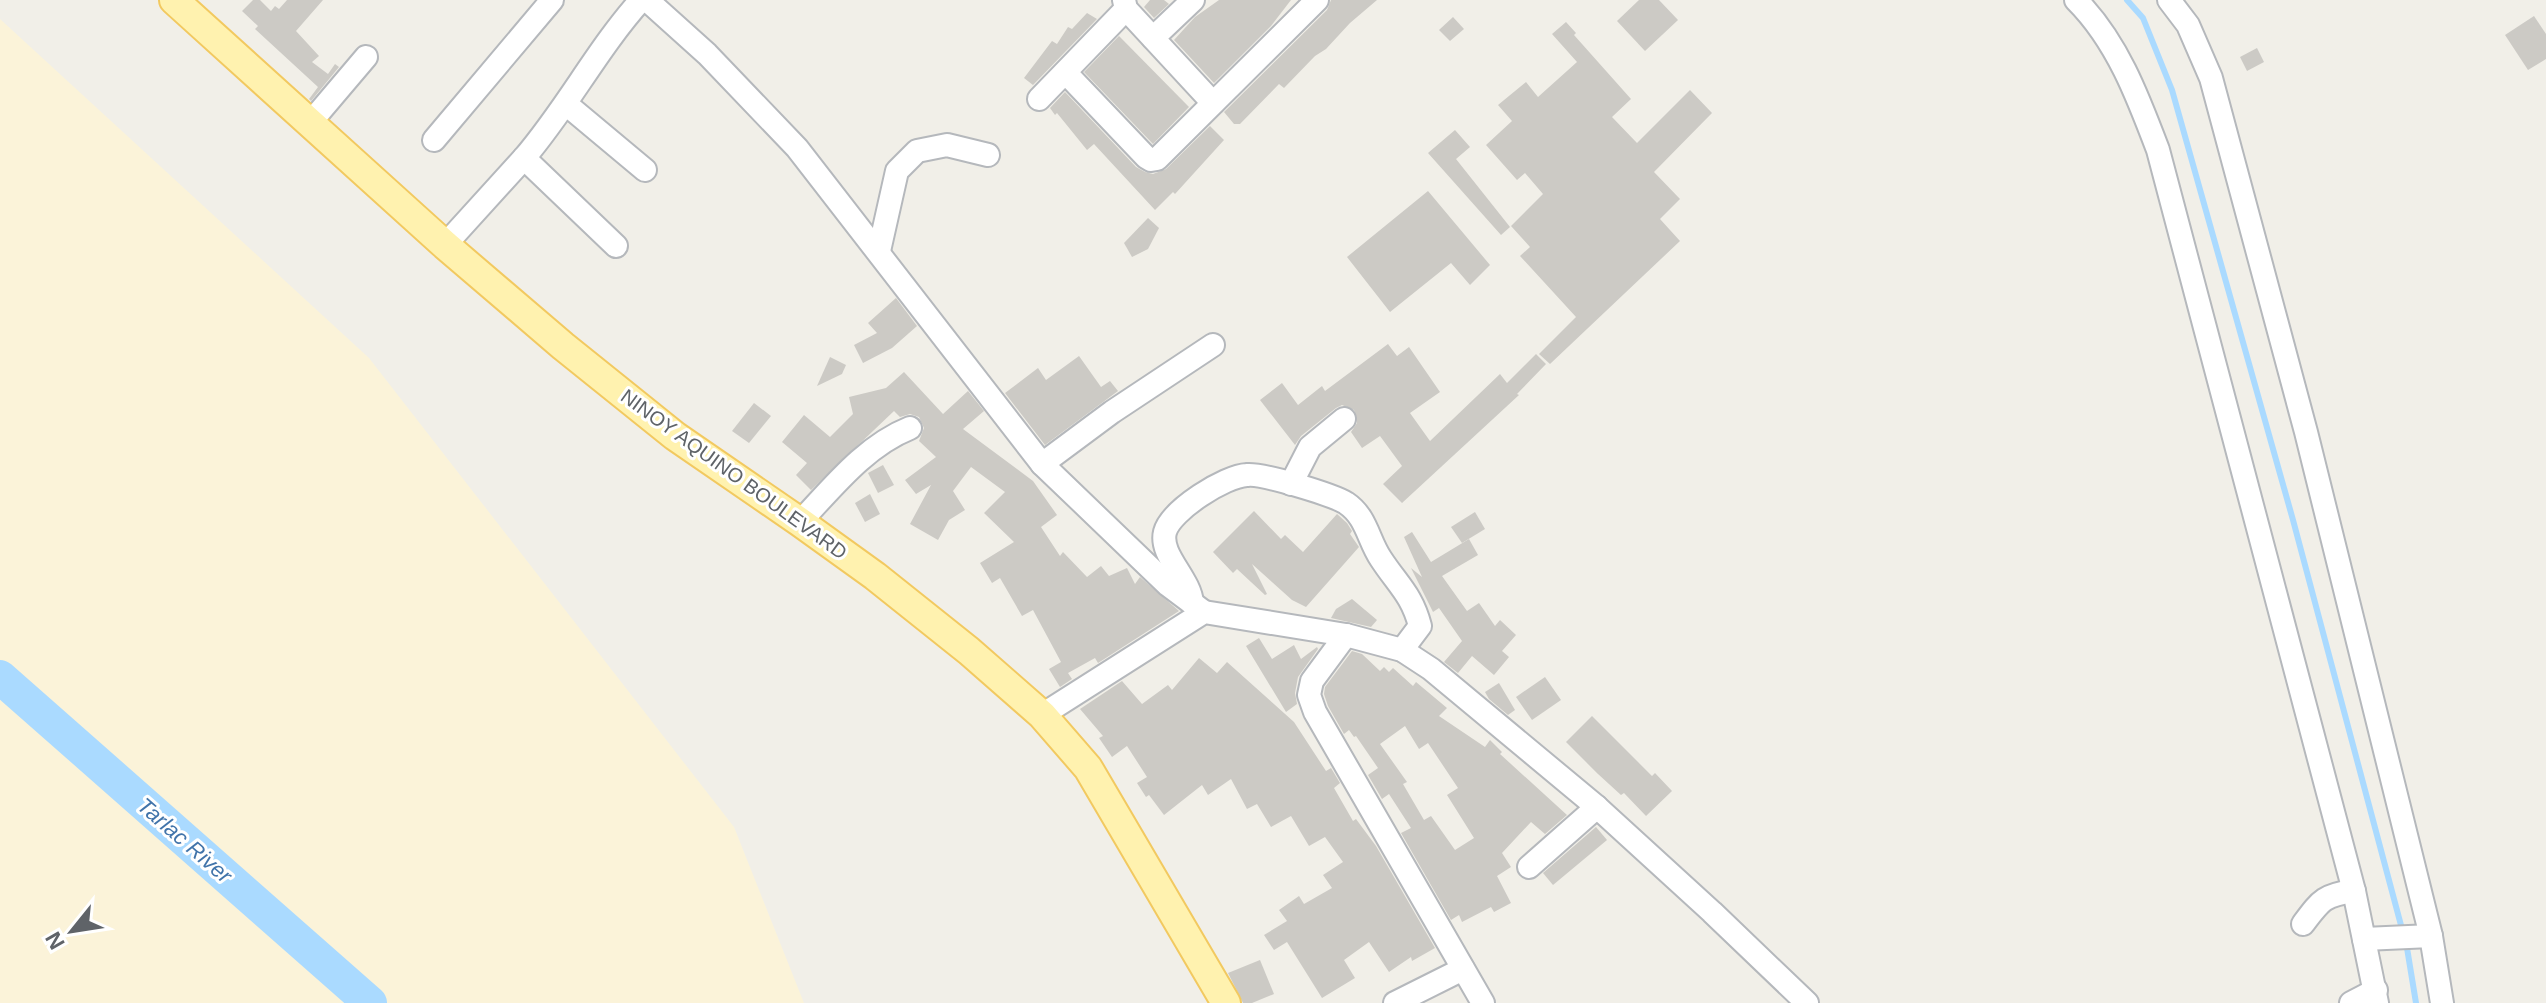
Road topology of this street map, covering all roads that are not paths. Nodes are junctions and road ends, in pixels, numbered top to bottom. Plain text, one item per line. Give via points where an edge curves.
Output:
1 (174, 0) edge
2 (552, 0) edge
3 (641, 0) edge
4 (647, 0) edge
5 (1193, 0) edge
6 (1317, 0) edge
7 (2076, 0) edge
8 (2169, 0) edge
9 (1125, 4) edge
10 (1153, 38) junction
11 (366, 57) dead end
12 (1066, 73) junction
13 (1039, 99) dead end
14 (1213, 103) junction
15 (566, 104) junction
16 (310, 123) junction
17 (434, 140) dead end
18 (988, 155) dead end
19 (524, 158) junction
20 (645, 170) dead end
21 (445, 245) junction
22 (616, 246) dead end
23 (879, 251) junction
24 (1213, 345) dead end
25 (1344, 419) dead end
26 (910, 428) dead end
27 (1042, 464) junction
28 (1291, 484) junction
29 (800, 522) junction
30 (1198, 608) junction
31 (1346, 635) junction
32 (1402, 650) junction
33 (1042, 715) junction
34 (1597, 807) junction
35 (1529, 867) dead end
36 (2354, 891) junction
37 (2303, 924) dead end
38 (2431, 936) junction
39 (2364, 939) junction
40 (1463, 969) junction
41 (2376, 996) edge
42 (1226, 1003) edge
43 (1395, 1003) edge
44 (1483, 1003) edge
45 (1807, 1003) edge
46 (2351, 1003) edge
47 (2442, 1003) edge

1 - 16 main road, NINOY AQUINO BOULEVARD
2 - 17 street
3 - 15 street via 614,30
4 - 23 street via 797,148
5 - 10 street
6 - 14 street
7 - 36 street via 2110,44 2135,89 2158,150
8 - 38 street via 2188,25 2211,78 2306,432
9 - 10 street
9 - 12 street
10 - 14 street
11 - 16 street
12 - 13 street
12 - 14 street via 1151,160
15 - 19 street
15 - 20 street
16 - 21 main road, NINOY AQUINO BOULEVARD
18 - 23 street via 947,145 917,151 897,171
19 - 21 street
19 - 22 street
21 - 29 main road, NINOY AQUINO BOULEVARD via 675,436
23 - 27 street
24 - 27 street
25 - 28 street via 1310,447
26 - 29 street via 878,445
27 - 30 street
28 - 30 street via 1247,474 1205,492 1175,514 1165,531 1164,547
28 - 32 street via 1346,503 1367,524 1379,556 1414,604 1420,626
29 - 33 main road, NINOY AQUINO BOULEVARD via 875,576
30 - 31 street
30 - 33 street
31 - 32 street
31 - 40 street via 1312,681 1309,695
32 - 34 street
33 - 42 main road, NINOY AQUINO BOULEVARD via 1088,768
34 - 35 street
34 - 45 street
36 - 37 street via 2329,894
36 - 39 street
38 - 39 street
38 - 47 street
39 - 41 street
40 - 43 street
40 - 44 street
41 - 46 street

